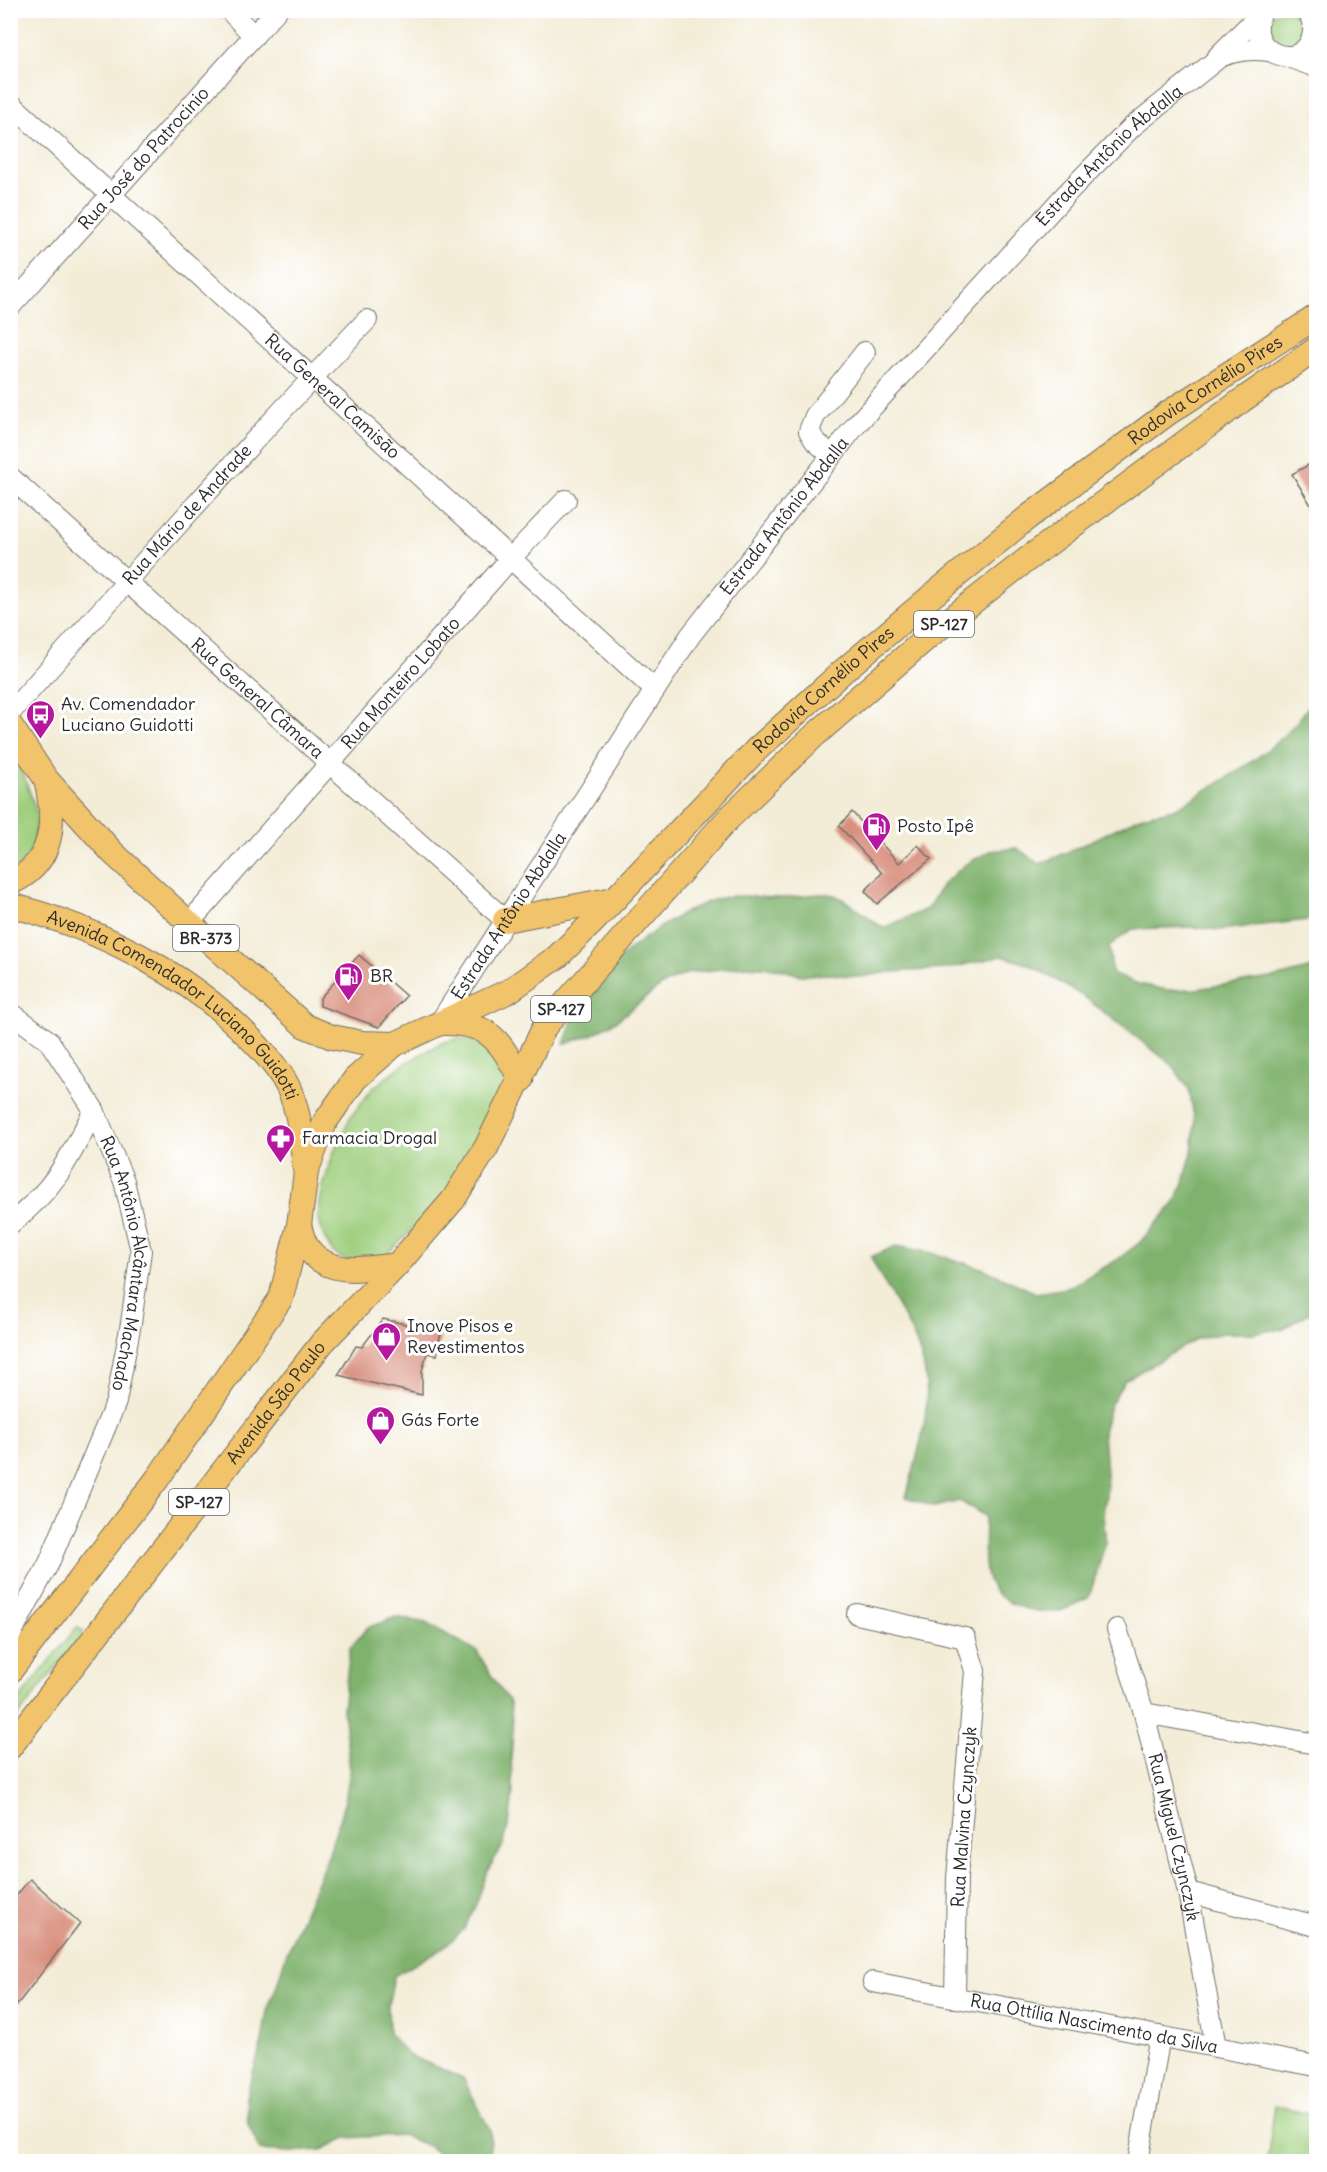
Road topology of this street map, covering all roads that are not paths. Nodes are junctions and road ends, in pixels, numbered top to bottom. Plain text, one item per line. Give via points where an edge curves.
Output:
1 (229, 10) edge
2 (277, 10) edge
3 (1263, 11) edge
4 (1312, 22) edge
5 (254, 36) junction
6 (1277, 54) junction
7 (1317, 67) edge
8 (1206, 68) junction
9 (10, 103) edge
10 (110, 194) junction
11 (10, 307) edge
12 (1317, 317) edge
13 (367, 320) dead end
14 (1317, 349) edge
15 (865, 352) dead end
16 (312, 377) junction
17 (831, 455) junction
18 (10, 477) edge
19 (566, 500) dead end
20 (510, 559) junction
21 (127, 582) junction
22 (655, 690) junction
23 (10, 713) edge
24 (10, 725) edge
25 (329, 764) junction
26 (46, 779) junction
27 (10, 883) edge
28 (614, 899) junction
29 (10, 904) edge
30 (505, 920) junction
31 (189, 923) junction
32 (10, 1012) edge
33 (440, 1024) junction
34 (396, 1044) junction
35 (521, 1080) junction
36 (94, 1110) junction
37 (306, 1172) junction
38 (10, 1224) edge
39 (298, 1225) junction
40 (397, 1265) junction
41 (857, 1614) dead end
42 (1117, 1629) dead end
43 (10, 1636) edge
44 (10, 1671) edge
45 (1144, 1713) junction
46 (1317, 1744) edge
47 (10, 1747) edge
48 (1188, 1892) junction
49 (1317, 1926) edge
50 (873, 1982) dead end
51 (955, 1998) junction
52 (1160, 2036) junction
53 (1216, 2047) junction
54 (1314, 2061) edge
55 (1138, 2162) edge

1 - 5 street
2 - 5 street, Rua José do Patrocinio
3 - 6 street via 1258,19 1258,37
3 - 8 street, Estrada Antônio Abdalla
4 - 6 street via 1309,43 1303,50 1294,55
5 - 10 street, Rua José do Patrocinio
6 - 7 street
6 - 8 street, Estrada Antônio Abdalla via 1252,49 1236,51
8 - 17 street, Estrada Antônio Abdalla via 1132,127 1067,194
9 - 10 street, Rua General Camisão
10 - 11 street, Rua José do Patrocinio
10 - 16 street, Rua General Camisão
12 - 28 main road, Rodovia Cornélio Pires / SP-127 via 1168,413 1027,518 933,595 756,750
13 - 16 street, Rua Mário de Andrade
14 - 35 main road, Rodovia Cornélio Pires / SP-127 via 1025,561 929,636 815,735 726,821 545,1026
15 - 17 street via 815,416 809,431
16 - 20 street, Rua General Camisão
16 - 21 street, Rua Mário de Andrade
17 - 22 street, Estrada Antônio Abdalla via 690,636
18 - 21 street, Rua General Câmara
19 - 20 street, Rua Monteiro Lobato
20 - 22 street, Rua General Camisão
20 - 25 street, Rua Monteiro Lobato
21 - 23 street, Rua Mário de Andrade
21 - 25 street, Rua General Câmara
22 - 30 street, Estrada Antônio Abdalla
24 - 26 main road, BR-373
25 - 30 street, Rua General Câmara
25 - 31 street, Rua Monteiro Lobato
26 - 27 main road via 52,808 48,847 36,866
26 - 31 main road, BR-373 via 113,853
28 - 30 main road
28 - 33 main road, Rodovia Cornélio Pires / SP-127 via 557,957 509,991
29 - 37 main road, Avenida Comendador Luciano Guidotti / BR-373 via 110,940 177,978 236,1024 268,1057 288,1088 300,1122
30 - 33 street, Estrada Antônio Abdalla
31 - 34 main road, BR-373 via 305,1026 362,1043
32 - 36 street, Rua Antônio Alcântara Machado via 49,1041
33 - 34 main road, SP-127
33 - 35 main road, SP-127 via 463,1022 495,1038
34 - 37 main road, SP-127 via 355,1078 325,1122
35 - 40 main road, SP-127 via 486,1148 453,1200
36 - 38 street via 51,1186
36 - 43 street, Rua Antônio Alcântara Machado via 124,1181 141,1251 131,1323 116,1402 49,1563
37 - 39 main road, SP-127
39 - 40 main road via 306,1246 320,1262 360,1270
39 - 44 main road, SP-127 via 281,1298 158,1478
40 - 47 main road, Avenida São Paulo / SP-127 via 322,1343
41 - 51 street, Rua Malvina Czynczyk via 965,1638 975,1671 957,1878
42 - 45 street, Rua Miguel Czynczyk
45 - 46 street
45 - 48 street, Rua Miguel Czynczyk
48 - 49 street
48 - 53 street, Rua Miguel Czynczyk
50 - 51 street, Rua Ottília Nascimento da Silva
51 - 52 street, Rua Ottília Nascimento da Silva
52 - 53 street, Rua Ottília Nascimento da Silva
52 - 55 street
53 - 54 street, Rua Ottília Nascimento da Silva

